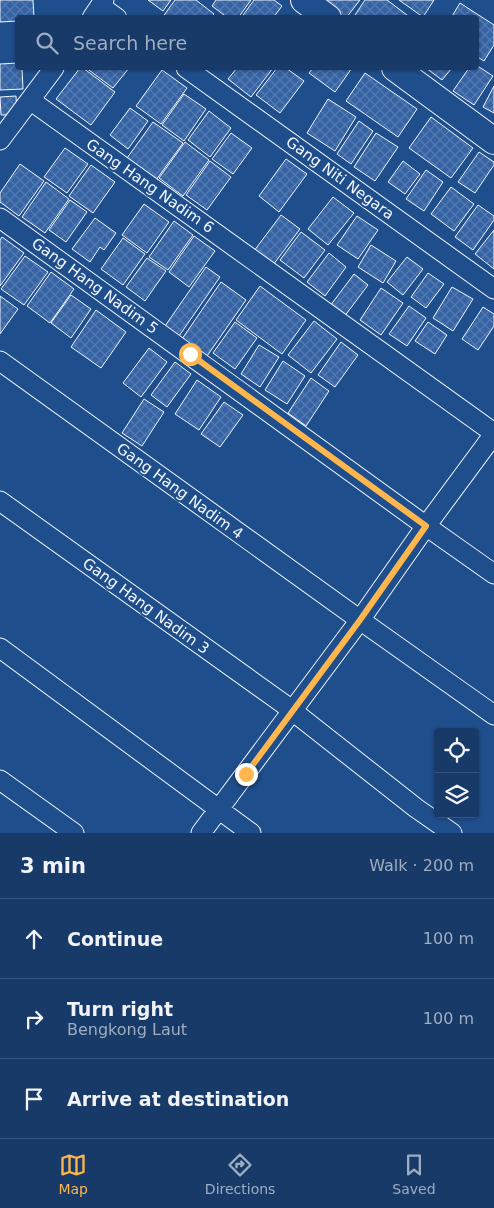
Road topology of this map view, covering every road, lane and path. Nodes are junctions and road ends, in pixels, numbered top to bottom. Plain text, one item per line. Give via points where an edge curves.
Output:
1 (304, 0) edge
2 (99, 8) edge
3 (112, 15) edge
4 (324, 15) edge
5 (52, 70) edge
6 (189, 70) edge
7 (398, 70) edge
8 (30, 100) junction
9 (0, 140) edge
10 (494, 141) edge
11 (0, 218) edge
12 (494, 289) edge
13 (0, 361) edge
14 (494, 434) edge
15 (0, 501) edge
16 (426, 526) junction
17 (494, 574) edge
18 (360, 620) junction
19 (0, 648) edge
20 (292, 710) junction
21 (494, 715) edge
22 (0, 780) edge
23 (219, 810) junction
24 (74, 833) edge
25 (201, 833) edge
26 (251, 833) edge
27 (452, 833) edge

1 - 4 street
2 - 3 street
5 - 8 street
6 - 12 street, Gang Niti Negara
7 - 10 street
8 - 9 street
8 - 14 street, Gang Hang Nadim 6
11 - 16 street, Gang Hang Nadim 5
13 - 18 street, Gang Hang Nadim 4
14 - 16 street
15 - 20 street, Gang Hang Nadim 3
16 - 17 street, Gang Hang Nadim 5
16 - 18 street
18 - 20 street
18 - 21 street, Gang Hang Nadim 4
19 - 23 street
20 - 23 street
20 - 27 street, Gang Hang Nadim 3
22 - 24 street
23 - 25 street
23 - 26 street

